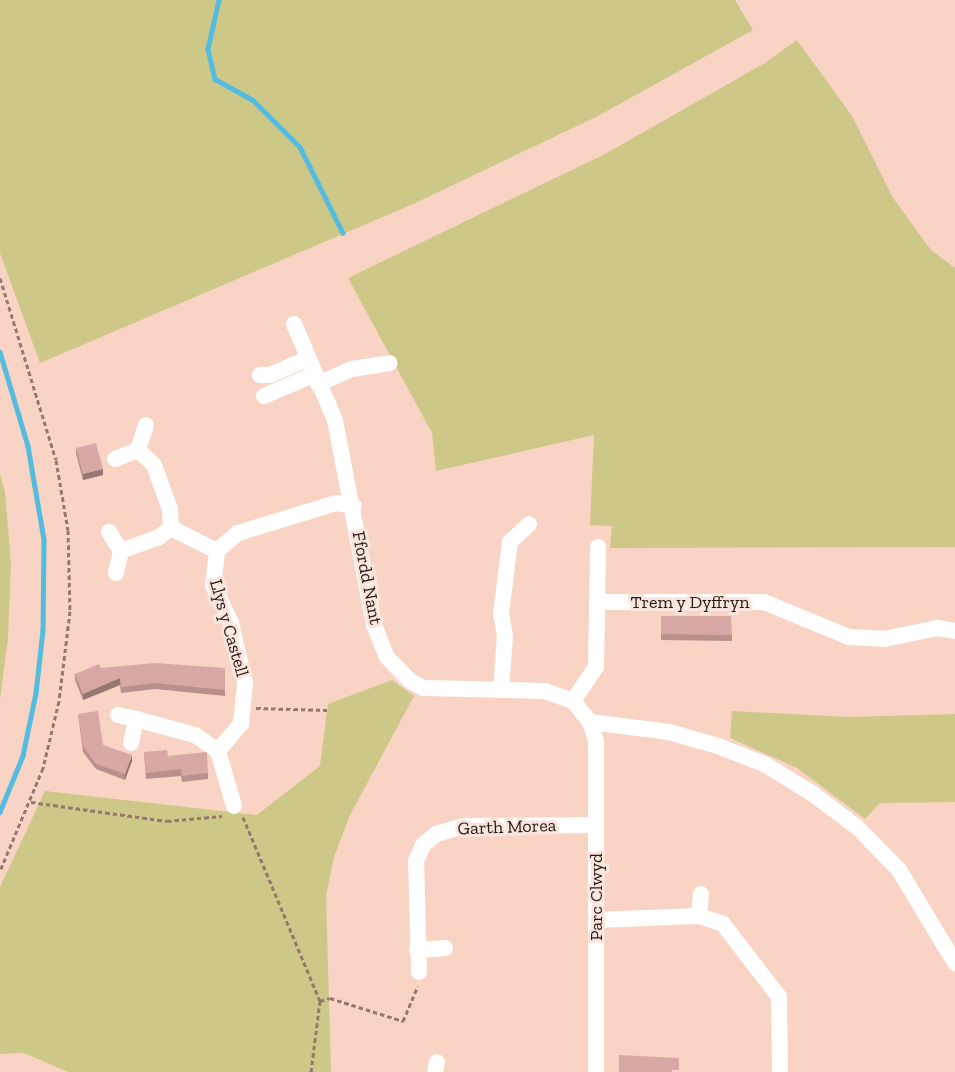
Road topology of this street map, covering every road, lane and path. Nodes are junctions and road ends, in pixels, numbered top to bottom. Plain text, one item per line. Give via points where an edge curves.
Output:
1 (0, 278) edge
2 (294, 324) dead end
3 (390, 363) dead end
4 (313, 373) junction
5 (260, 375) dead end
6 (264, 396) dead end
7 (146, 425) dead end
8 (138, 450) junction
9 (116, 459) dead end
10 (354, 506) junction
11 (529, 524) dead end
12 (171, 528) junction
13 (109, 532) dead end
14 (598, 547) dead end
15 (121, 551) junction
16 (217, 551) junction
17 (116, 573) dead end
18 (597, 602) junction
19 (955, 631) edge
20 (501, 690) junction
21 (573, 701) junction
22 (245, 708) junction
23 (327, 710) dead end
24 (118, 715) dead end
25 (136, 719) junction
26 (590, 722) junction
27 (131, 743) dead end
28 (218, 751) junction
29 (31, 802) junction
30 (234, 806) junction
31 (596, 825) junction
32 (0, 871) edge
33 (701, 894) dead end
34 (699, 916) junction
35 (596, 920) junction
36 (445, 948) dead end
37 (417, 950) junction
38 (955, 963) edge
39 (419, 972) joint
40 (320, 1001) junction
41 (311, 1072) edge
42 (596, 1072) edge
43 (780, 1072) edge

1 - 29 path via 47,423 68,530 70,611 66,655 52,735
2 - 4 street, Ffordd Nant
3 - 4 street
4 - 5 street
4 - 6 street
4 - 10 street, Ffordd Nant via 335,420
7 - 8 street
8 - 9 street
8 - 12 street via 154,465 170,509
10 - 16 street, Llys y Castell via 336,503 238,533
10 - 20 street, Ffordd Nant via 374,625 387,657 410,681 424,688
11 - 20 street via 504,541
12 - 15 street via 159,537
12 - 16 street
13 - 15 street
14 - 18 street
15 - 17 street
16 - 22 street, Llys y Castell via 213,585 231,623 242,662
18 - 19 street, Trem y Dyffryn via 764,602 849,637 884,639 937,628
18 - 21 street via 596,667
20 - 21 street, Ffordd Nant via 545,691
21 - 26 street
22 - 23 path
22 - 28 street, Llys y Castell via 237,731
24 - 25 street
25 - 27 street
25 - 28 street via 195,735
26 - 31 street, Parc Clwyd via 596,741
26 - 38 street via 669,732 718,746 766,765 813,794 857,827 899,870
28 - 30 street
29 - 30 path via 167,821 223,816
29 - 32 path
30 - 40 path via 240,811
31 - 35 street, Parc Clwyd
31 - 37 street, Garth Morea via 464,826 436,834 423,845 416,861
33 - 34 street
34 - 35 street
34 - 43 street via 723,924 779,997
35 - 42 street, Parc Clwyd
36 - 37 street
37 - 39 street, Garth Morea
39 - 40 path via 403,1021 330,998
40 - 41 path

